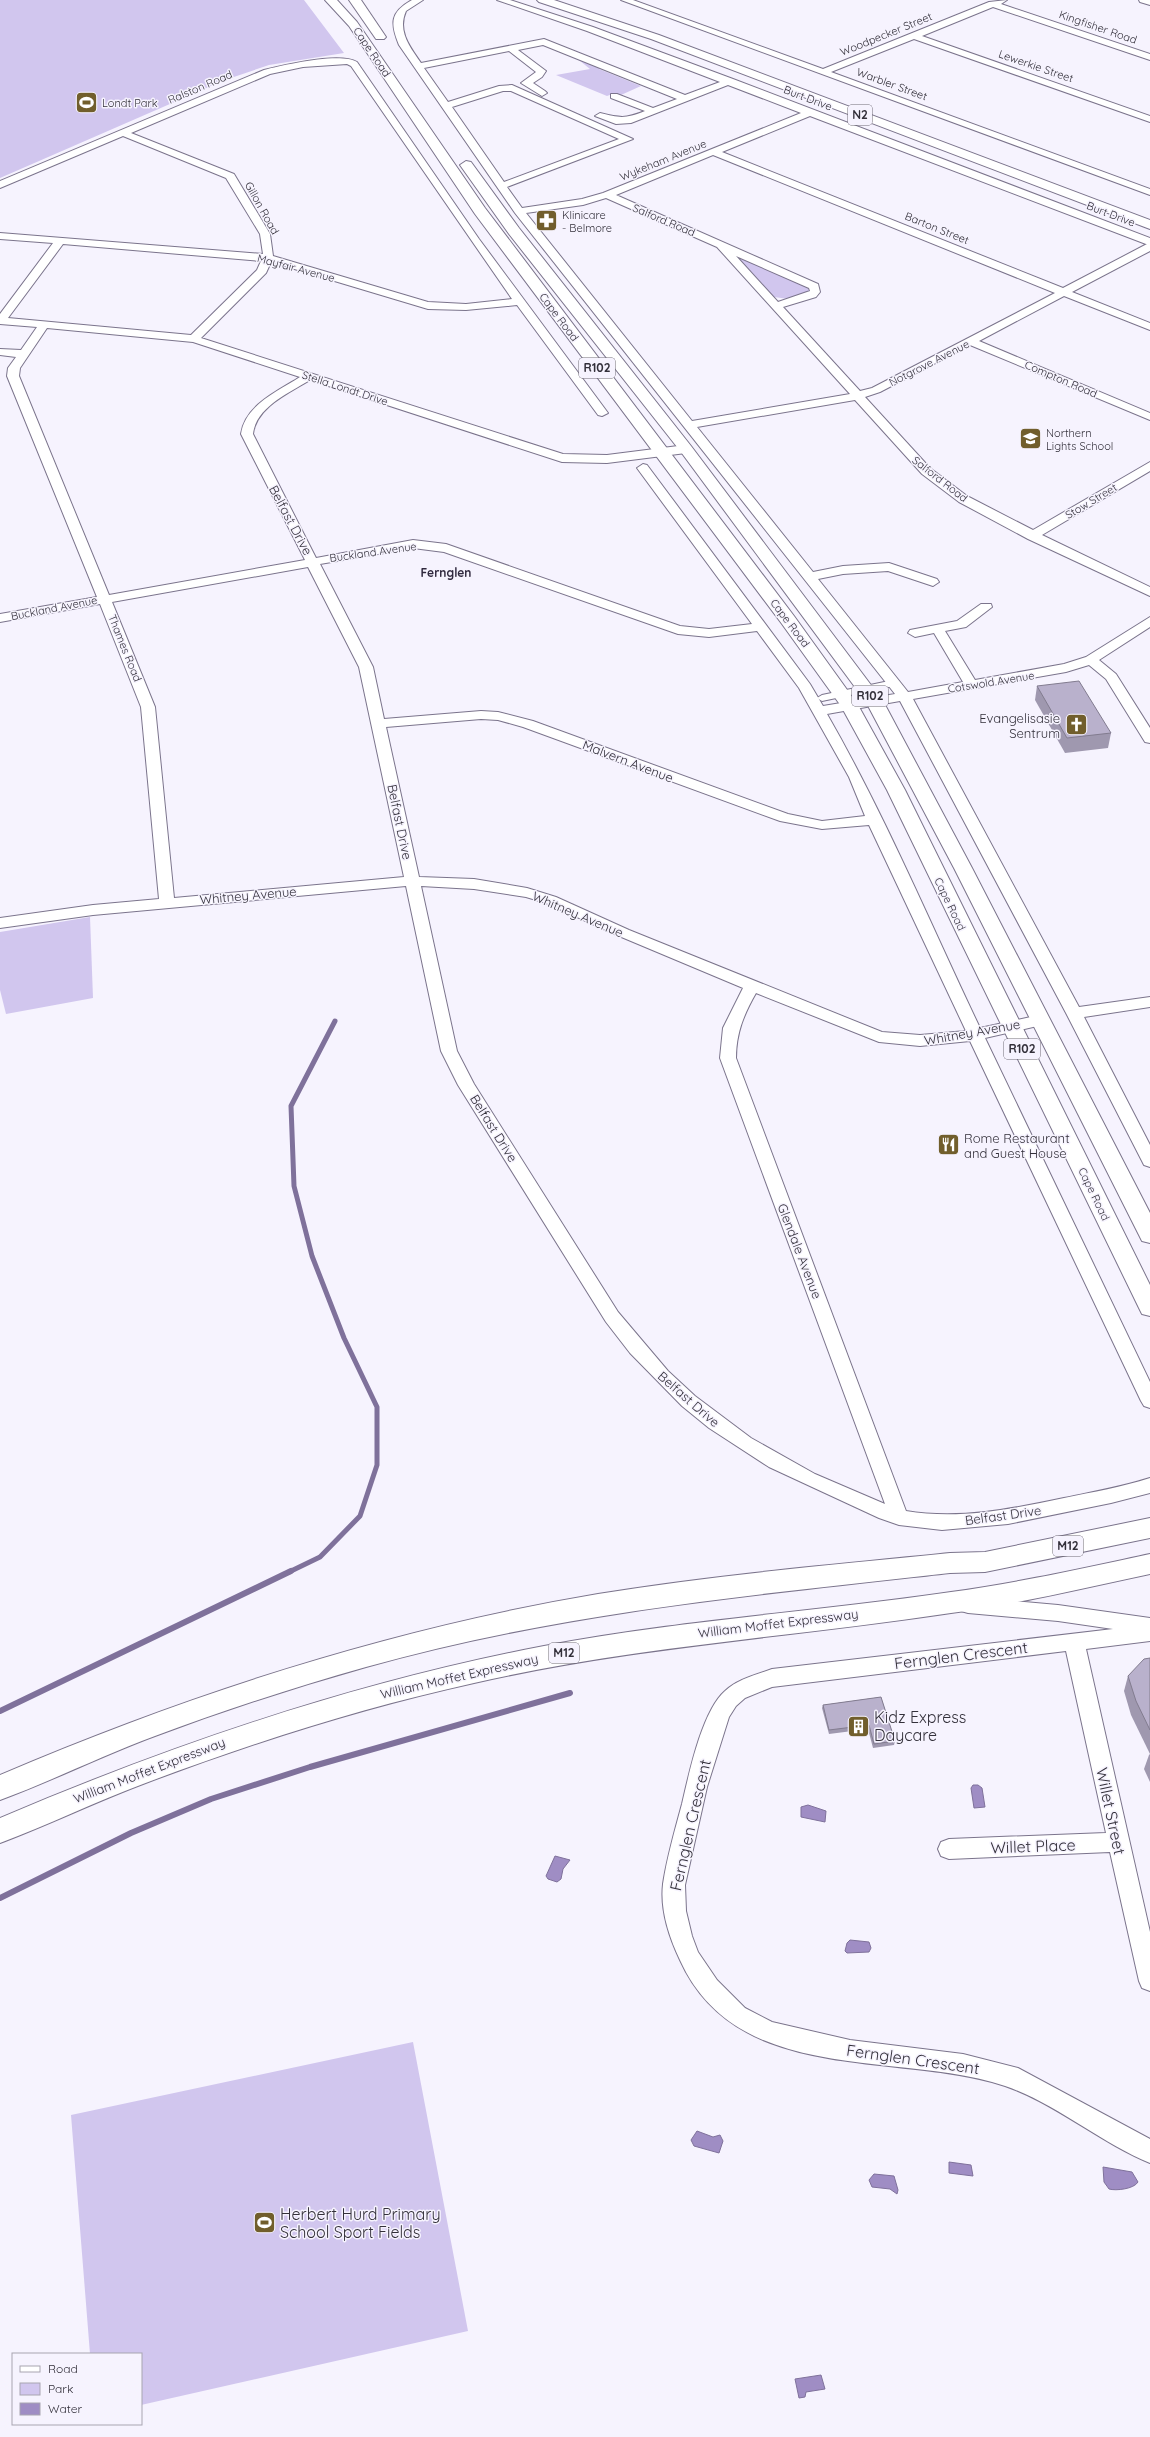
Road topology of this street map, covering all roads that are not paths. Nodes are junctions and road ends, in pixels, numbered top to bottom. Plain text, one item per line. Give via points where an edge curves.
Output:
1 (331, 0) edge
2 (355, 0) edge
3 (419, 0) edge
4 (501, 0) edge
5 (543, 0) edge
6 (1003, 0) edge
7 (1143, 0) edge
8 (1150, 2) edge
9 (992, 4) junction
10 (621, 7) edge
11 (914, 36) junction
12 (386, 46) dead end
13 (510, 48) junction
14 (721, 48) dead end
15 (1150, 57) edge
16 (349, 61) joint
17 (418, 66) junction
18 (824, 72) junction
19 (730, 81) junction
20 (614, 96) dead end
21 (686, 99) junction
22 (446, 106) junction
23 (653, 111) junction
24 (811, 112) junction
25 (1150, 119) edge
26 (937, 130) dead end
27 (123, 134) junction
28 (959, 139) dead end
29 (714, 152) junction
30 (461, 157) dead end
31 (0, 185) edge
32 (501, 186) junction
33 (1150, 192) edge
34 (607, 195) junction
35 (519, 211) junction
36 (501, 214) junction
37 (484, 216) junction
38 (1150, 225) edge
39 (0, 236) edge
40 (60, 241) junction
41 (1150, 242) edge
42 (720, 244) junction
43 (1150, 247) edge
44 (268, 258) junction
45 (1064, 293) junction
46 (517, 302) junction
47 (776, 306) junction
48 (0, 321) edge
49 (44, 325) junction
50 (1150, 327) edge
51 (194, 339) junction
52 (972, 342) junction
53 (0, 352) edge
54 (23, 354) junction
55 (309, 376) junction
56 (857, 396) junction
57 (602, 413) dead end
58 (1150, 417) edge
59 (689, 425) junction
60 (686, 449) junction
61 (661, 452) junction
62 (1150, 466) edge
63 (643, 468) dead end
64 (1032, 536) junction
65 (312, 561) junction
66 (809, 576) junction
67 (933, 582) dead end
68 (1150, 592) edge
69 (105, 598) junction
70 (986, 607) dead end
71 (0, 618) edge
72 (1150, 621) edge
73 (760, 627) junction
74 (938, 630) junction
75 (915, 633) dead end
76 (1091, 660) junction
77 (894, 683) junction
78 (972, 685) junction
79 (870, 695) junction
80 (905, 697) junction
81 (846, 700) junction
82 (821, 704) junction
83 (378, 723) junction
84 (1150, 739) edge
85 (874, 820) junction
86 (412, 881) junction
87 (167, 902) junction
88 (0, 923) edge
89 (752, 986) junction
90 (1150, 1002) edge
91 (1074, 1013) junction
92 (1040, 1020) junction
93 (1011, 1027) junction
94 (975, 1034) junction
95 (1150, 1161) edge
96 (1150, 1236) edge
97 (1150, 1308) edge
98 (1150, 1400) edge
99 (1150, 1485) edge
100 (899, 1517) junction
101 (1150, 1528) edge
102 (1150, 1564) edge
103 (950, 1603) junction
104 (1150, 1626) edge
105 (1150, 1633) edge
106 (1074, 1641) junction
107 (0, 1788) edge
108 (0, 1831) edge
109 (1118, 1842) junction
110 (949, 1849) dead end
111 (1150, 1981) edge
112 (1150, 2152) edge

1 - 37 main road, Cape Road / R102 via 353,24
2 - 12 main road, Cape Road
3 - 17 street via 402,9 397,24 404,45
4 - 19 street, Burt Drive via 590,29
5 - 38 main road, N2 via 655,37
6 - 9 street, Woodpecker Street
7 - 8 street
9 - 11 street, Woodpecker Street
9 - 15 street, Kingfisher Road
10 - 14 main road
10 - 18 street, Warbler Street
11 - 18 street, Woodpecker Street
11 - 25 street, Lewerkie Street
13 - 17 street
13 - 21 street via 540,42 549,43
13 - 23 street via 541,71 526,83 543,93 616,121 631,120
16 - 27 street, Ralston Road via 303,64 267,72
16 - 46 street, Cape Road via 354,64
17 - 22 street
18 - 33 street, Warbler Street
19 - 21 street
19 - 24 street, Burt Drive
20 - 23 street
21 - 23 street
22 - 32 street
22 - 32 street via 502,88 512,88 628,139
24 - 29 street, Wykeham Avenue
24 - 41 street, Burt Drive
26 - 28 main road
27 - 31 street, Ralston Road
27 - 44 street, Gillon Road via 216,167 230,176 265,234 269,244
29 - 34 street, Wykeham Avenue
29 - 45 street, Barton Street
30 - 36 main road, Cape Road / R102
32 - 35 street
34 - 35 street, Wykeham Avenue via 583,202
34 - 42 street, Salford Road
35 - 59 street
36 - 37 main road
36 - 60 main road, Cape Road / R102
37 - 61 main road, Cape Road / R102
39 - 40 street, Mayfair Avenue
40 - 44 street, Mayfair Avenue
40 - 48 street
42 - 47 street, Salford Road
42 - 47 street, Salford Road via 814,286 815,292 812,295
43 - 45 street, Notgrove Avenue
44 - 46 street, Mayfair Avenue via 435,308
44 - 51 street via 256,277
45 - 50 street, Barton Street
45 - 52 street, Notgrove Avenue
46 - 57 street, Cape Road
47 - 56 street, Salford Road
48 - 49 street, Stella Londt Drive
49 - 51 street, Stella Londt Drive
49 - 54 street, Thames Road
51 - 55 street, Stella Londt Drive
52 - 56 street, Notgrove Avenue via 876,390
52 - 58 street, Compton Road
53 - 54 street
54 - 69 street, Thames Road via 12,372 13,376
55 - 61 street, Stella Londt Drive via 562,458 607,459
55 - 65 street, Belfast Drive via 254,413 246,429 249,440
56 - 59 street, Notgrove Avenue
56 - 64 street, Salford Road via 910,456 937,480 988,514
59 - 66 street
60 - 61 street, Stella Londt Drive
60 - 79 main road, Cape Road / R102
61 - 81 main road, Cape Road / R102
62 - 64 street, Stow Street
63 - 73 street, Cape Road
64 - 68 street, Salford Road
65 - 69 street, Buckland Avenue
65 - 73 street, Buckland Avenue via 399,545 435,546 678,630 709,633
65 - 83 street, Belfast Drive via 362,655
66 - 67 street via 843,570 889,567
66 - 77 street
69 - 71 street, Buckland Avenue
69 - 87 street, Thames Road via 148,707
70 - 74 street via 965,623
72 - 76 street, Cotswold Avenue
73 - 82 street, Cape Road
74 - 75 street
74 - 78 street
76 - 78 street, Cotswold Avenue via 1050,672
76 - 84 street via 1110,677
77 - 79 street
77 - 80 street
78 - 80 street, Cotswold Avenue
79 - 80 street, Cotswold Avenue
79 - 81 street, Cotswold Avenue
79 - 92 main road, Cape Road / R102
80 - 91 street
81 - 82 street, Cotswold Avenue
81 - 93 main road, Cape Road / R102 via 896,790
82 - 85 street, Cape Road
83 - 85 street, Malvern Avenue via 498,716 528,724 785,818 822,825
83 - 86 street, Belfast Drive
85 - 94 street, Cape Road
86 - 87 street, Whitney Avenue
86 - 89 street, Whitney Avenue via 474,884 527,892
86 - 100 street, Belfast Drive via 445,1032 457,1067 612,1317 638,1352 675,1391 748,1447 800,1476
87 - 88 street, Whitney Avenue
89 - 94 street, Whitney Avenue via 879,1036 916,1042
89 - 100 street, Glendale Avenue via 730,1027 727,1040 728,1058
90 - 91 street
91 - 95 street
92 - 93 street, Whitney Avenue
92 - 96 main road, Cape Road / R102
93 - 94 street, Whitney Avenue
93 - 97 main road, Cape Road / R102
94 - 98 street, Cape Road
99 - 100 street, Belfast Drive via 978,1521 939,1522
101 - 107 main road, M12 via 985,1562 950,1563 724,1587 597,1606 478,1628 265,1686 106,1744
102 - 103 main road, William Moffet Expressway / M12 via 1050,1587
103 - 104 street via 1058,1613
103 - 108 main road, William Moffet Expressway / M12 via 662,1638 546,1656 434,1680 341,1704 192,1753 62,1803
105 - 106 street, Fernglen Crescent
106 - 109 street, Willet Street
106 - 112 street, Fernglen Crescent via 772,1678 741,1690 725,1704 711,1734 674,1885 673,1906 685,1948 697,1972 715,1996 750,2024 767,2032 816,2046 1001,2073 1018,2079
109 - 110 street, Willet Place
109 - 111 street, Willet Street

